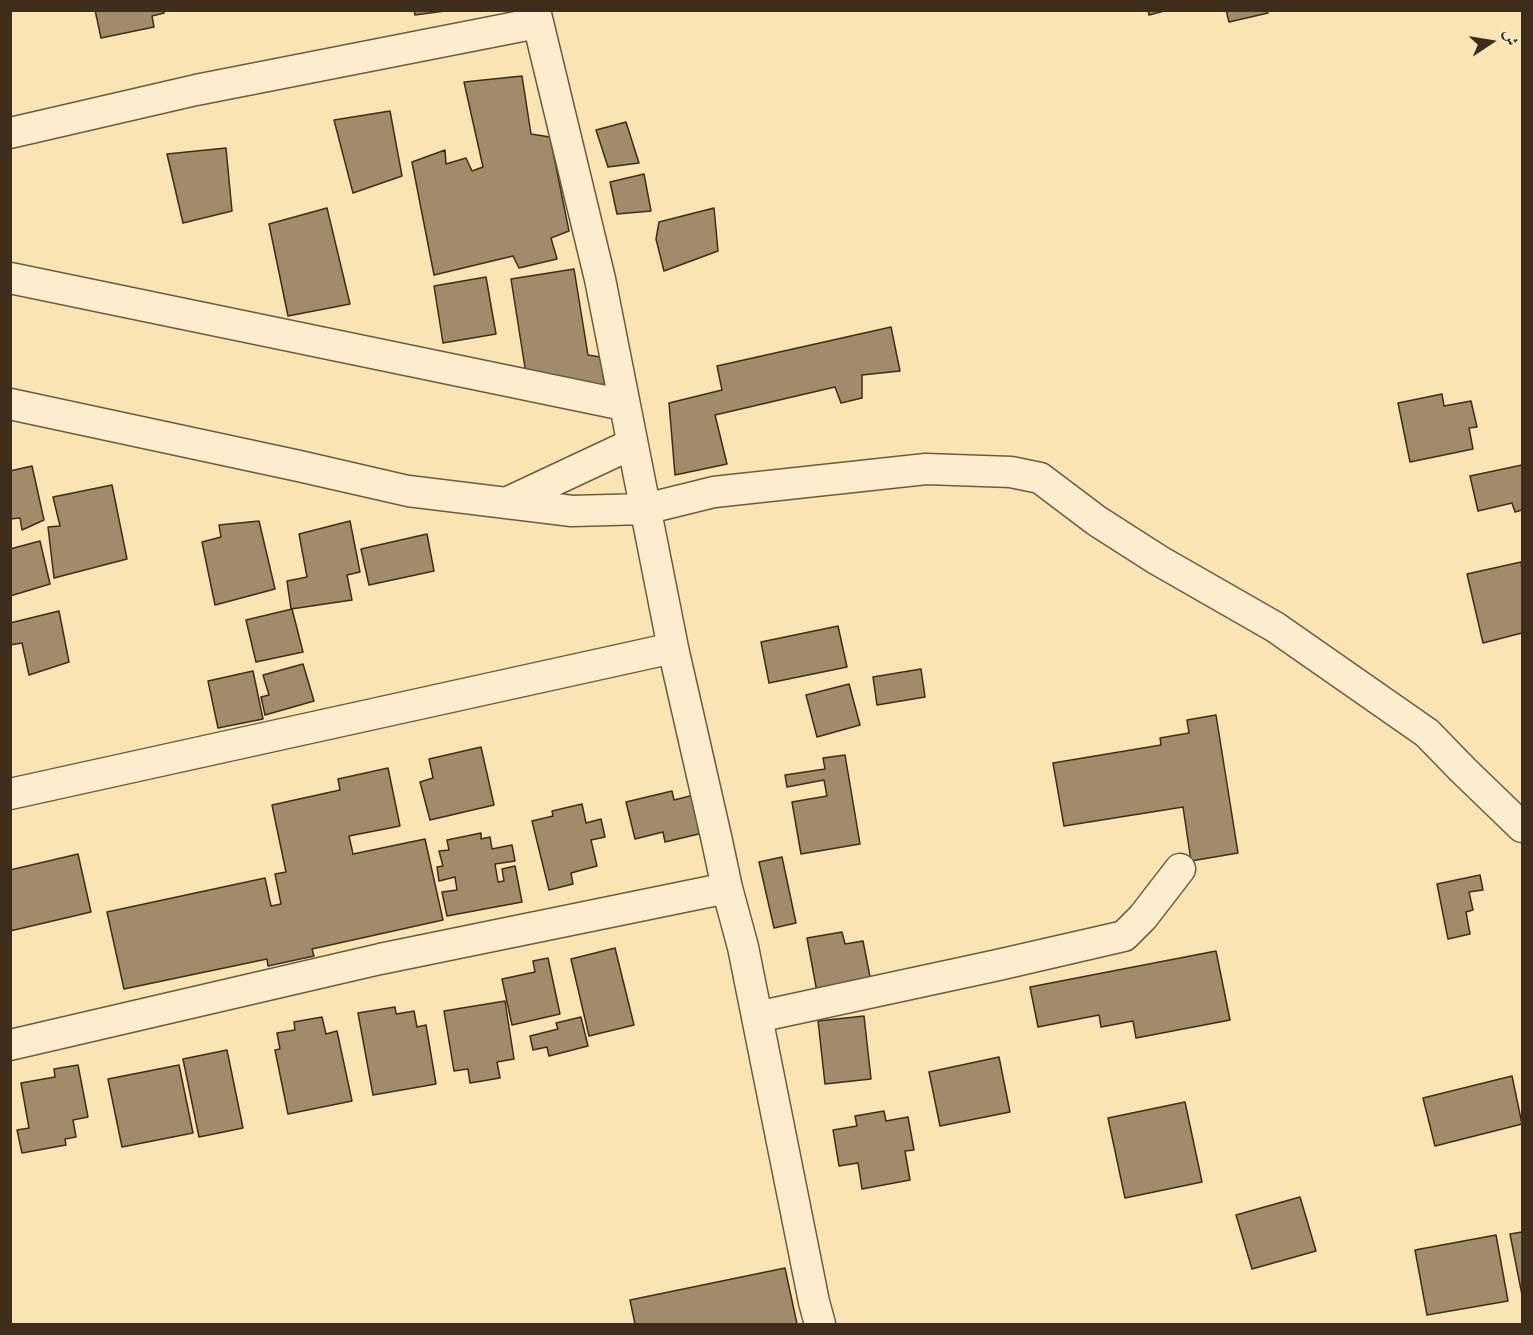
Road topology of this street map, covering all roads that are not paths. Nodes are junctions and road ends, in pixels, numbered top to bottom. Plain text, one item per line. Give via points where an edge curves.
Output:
1 (536, 17) edge
2 (10, 133) edge
3 (10, 278) edge
4 (10, 404) edge
5 (624, 405) junction
6 (632, 444) junction
7 (506, 503) junction
8 (645, 509) junction
9 (673, 648) junction
10 (10, 794) edge
11 (1522, 827) edge
12 (1180, 869) dead end
13 (726, 888) junction
14 (757, 1017) junction
15 (10, 1045) edge
16 (820, 1324) edge

1 - 2 street
1 - 5 street via 600,279
3 - 5 street
4 - 7 street via 408,491
5 - 6 street
6 - 7 street
6 - 8 street
7 - 8 street via 572,511
8 - 9 street
8 - 11 street via 714,492 926,469 1011,472 1040,478 1148,554 1275,627 1426,733
9 - 10 street
9 - 13 street
12 - 14 street via 1124,936
13 - 14 street
13 - 15 street via 380,959
14 - 16 street

